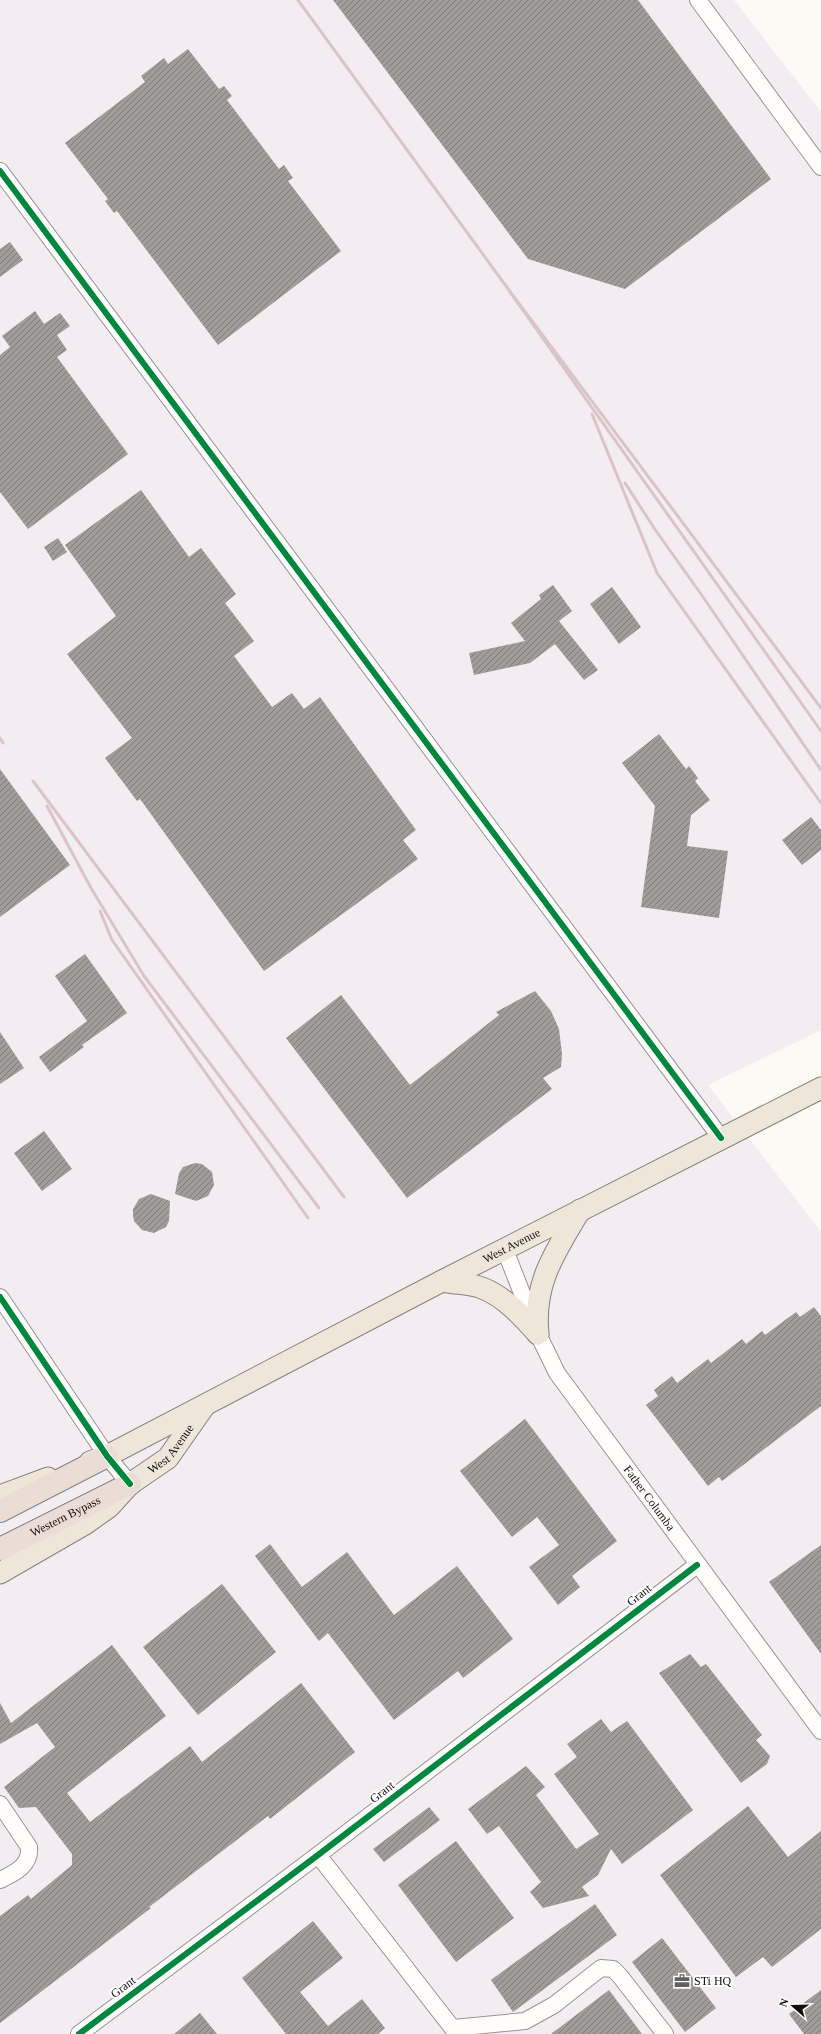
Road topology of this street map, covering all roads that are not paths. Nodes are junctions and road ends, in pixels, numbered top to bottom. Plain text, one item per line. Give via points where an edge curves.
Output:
1 (698, 0) edge
2 (821, 167) edge
3 (0, 171) edge
4 (821, 1088) edge
5 (721, 1138) junction
6 (580, 1210) junction
7 (504, 1250) junction
8 (442, 1281) junction
9 (0, 1297) edge
10 (538, 1334) junction
11 (204, 1406) junction
12 (107, 1456) junction
13 (130, 1484) junction
14 (0, 1496) edge
15 (0, 1511) edge
16 (0, 1549) edge
17 (696, 1565) junction
18 (0, 1573) edge
19 (821, 1731) edge
20 (0, 1804) edge
21 (318, 1855) junction
22 (0, 1880) edge
23 (455, 2031) edge
24 (79, 2034) edge
25 (666, 2034) edge

1 - 2 street
3 - 5 street
4 - 5 main road, West Avenue
5 - 6 main road, West Avenue
6 - 7 main road, West Avenue
6 - 10 main road via 556,1251 544,1278 536,1315
7 - 8 main road, West Avenue
7 - 10 street, Father Columba
8 - 10 main road via 483,1288 519,1313
8 - 11 main road, West Avenue
9 - 12 street
10 - 17 street, Father Columba via 556,1373
11 - 12 main road, West Avenue
11 - 13 main road, West Avenue via 168,1458
12 - 13 street
12 - 14 main road, West Avenue
12 - 15 highway
13 - 16 highway, Western Bypass
13 - 18 main road, West Avenue via 109,1507 85,1524
17 - 19 street, Father Columba
17 - 21 street, Grant
20 - 22 street via 30,1847 30,1856 27,1863
21 - 23 street
21 - 24 street, Grant
23 - 25 street via 525,2021 554,2005 601,1968 613,1969 620,1976

